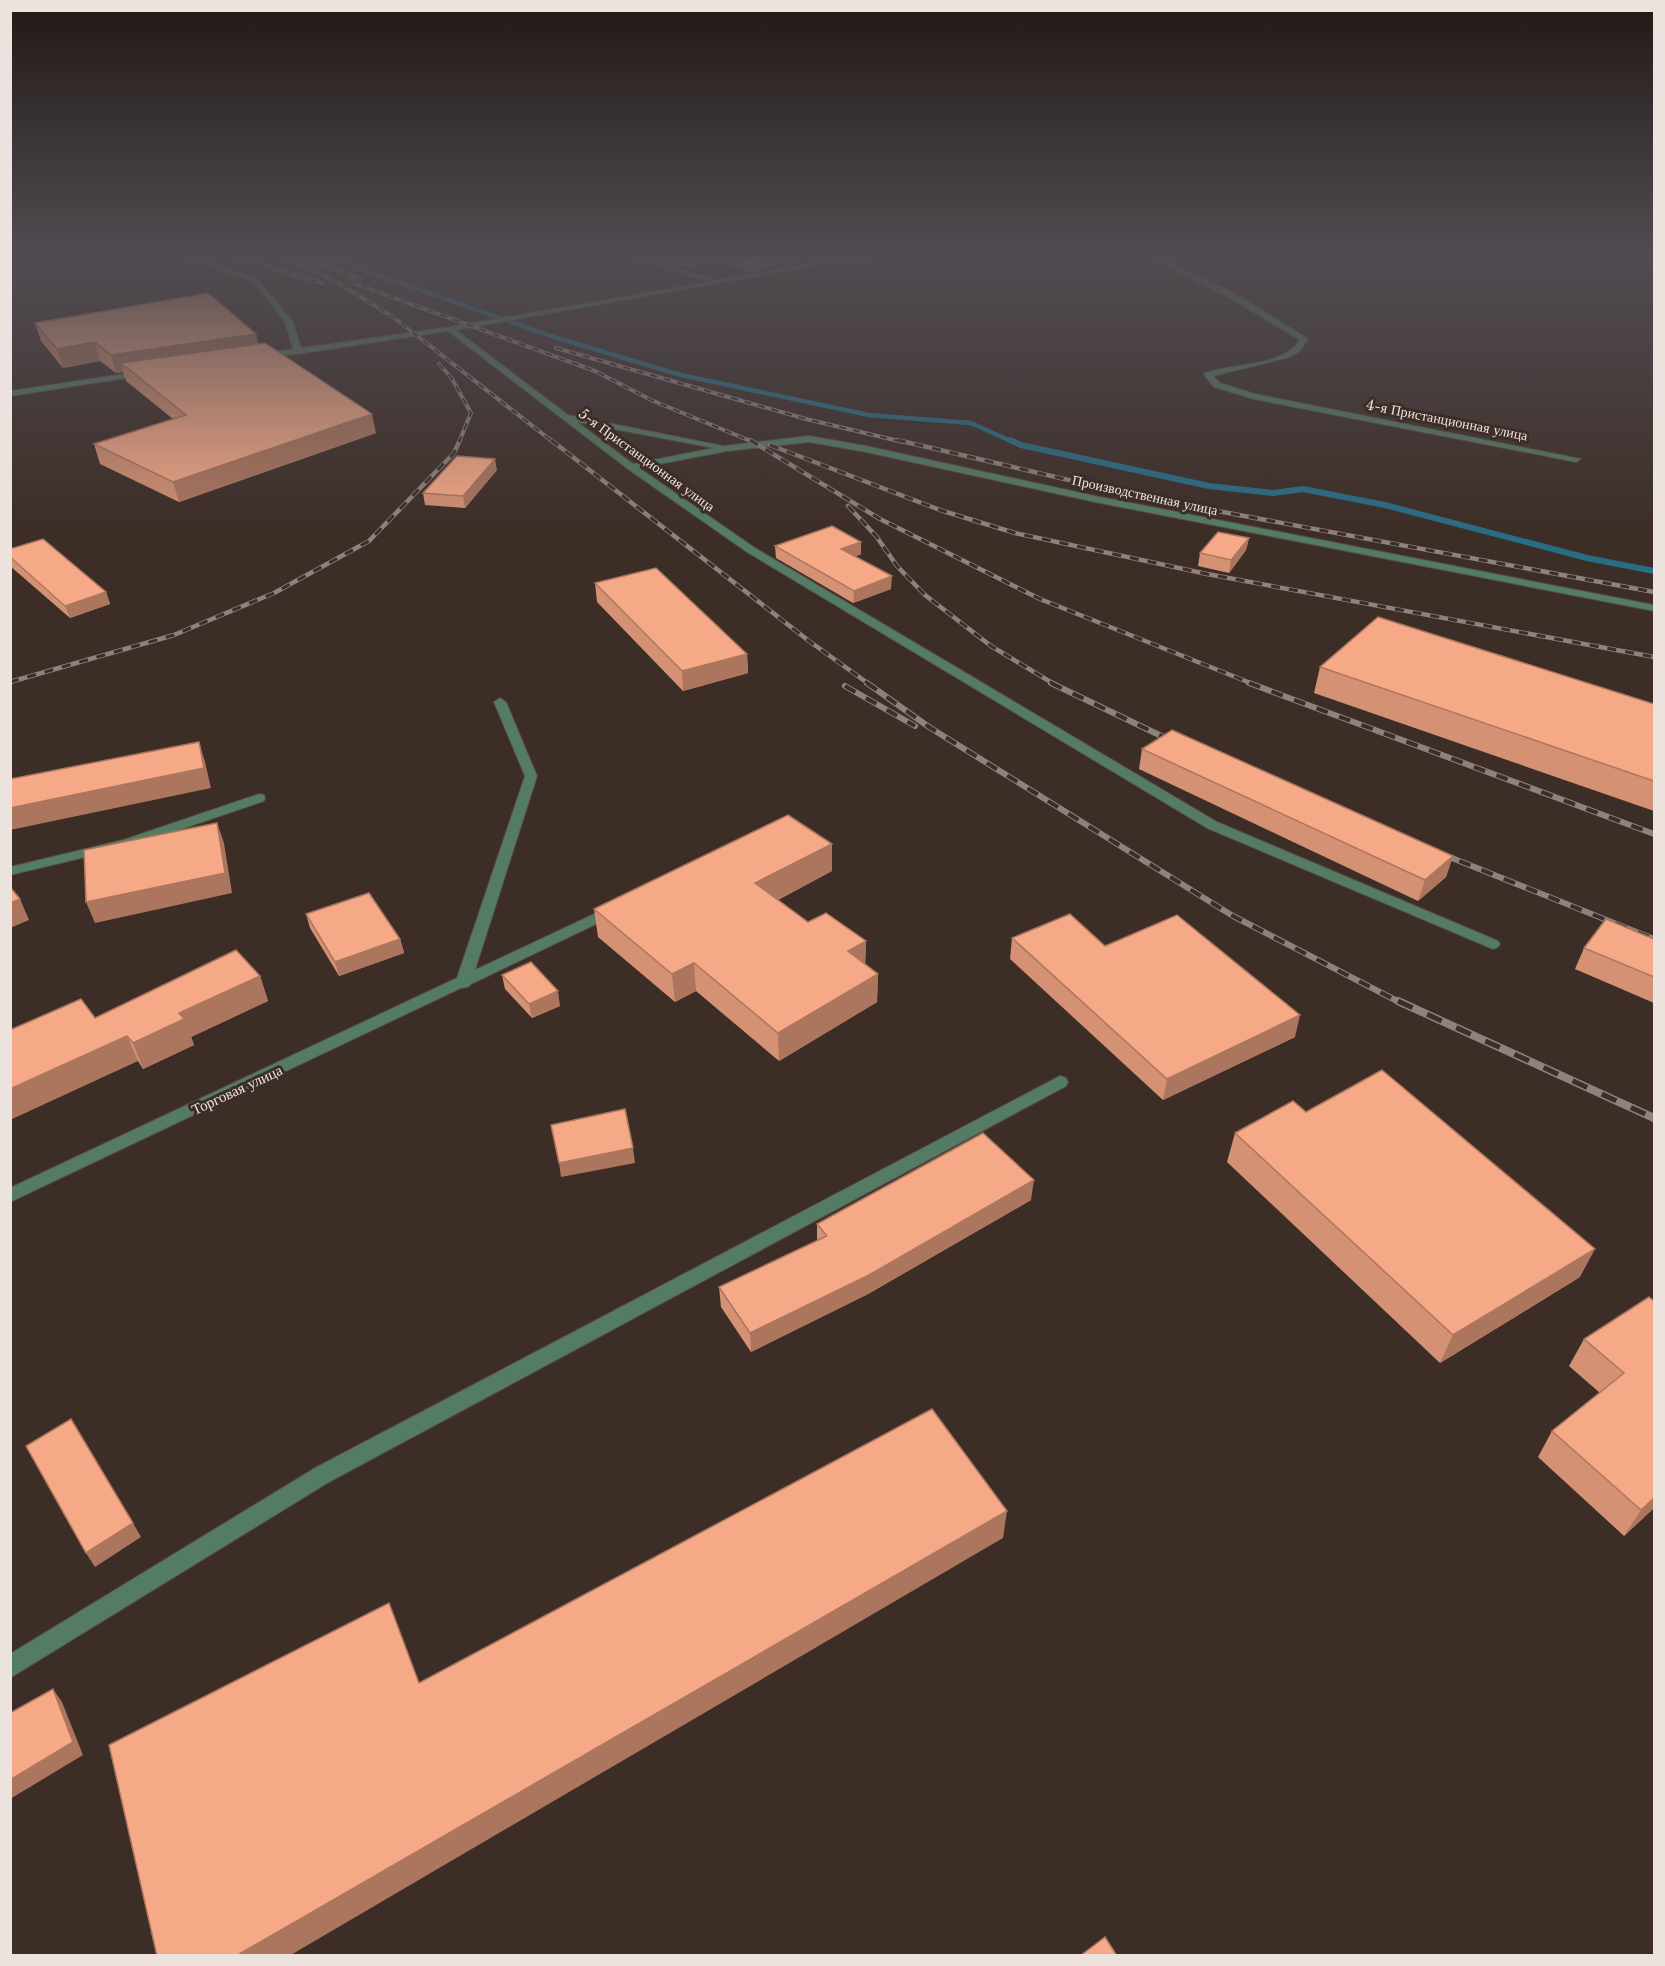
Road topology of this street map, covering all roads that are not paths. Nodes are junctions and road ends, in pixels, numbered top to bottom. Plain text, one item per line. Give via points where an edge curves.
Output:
1 (297, 348) edge
2 (326, 348) edge
3 (474, 348) edge
4 (1300, 348) edge
5 (298, 352) junction
6 (252, 357) edge
7 (148, 372) edge
8 (10, 394) edge
9 (563, 417) junction
10 (727, 448) junction
11 (1575, 459) dead end
12 (631, 468) junction
13 (1654, 609) edge
14 (500, 702) dead end
15 (259, 798) dead end
16 (10, 871) edge
17 (623, 906) edge
18 (1493, 944) dead end
19 (463, 984) junction
20 (1060, 1082) dead end
21 (10, 1196) edge
22 (10, 1667) edge

1 - 5 street
2 - 5 street
3 - 9 street, 5-я Пристанционная улица
4 - 11 street, 4-я Пристанционная улица via 1281,359 1208,375 1217,385 1266,398
5 - 6 street
7 - 8 street
9 - 10 street
9 - 12 street, 5-я Пристанционная улица
10 - 12 street, Производственная улица
10 - 13 street, Производственная улица via 809,440 866,449 1106,501
12 - 18 street, 5-я Пристанционная улица via 775,565 1212,825
14 - 19 street via 531,776
15 - 16 street via 127,843
17 - 19 street, Торговая улица
19 - 21 street, Торговая улица
20 - 22 street via 322,1475

